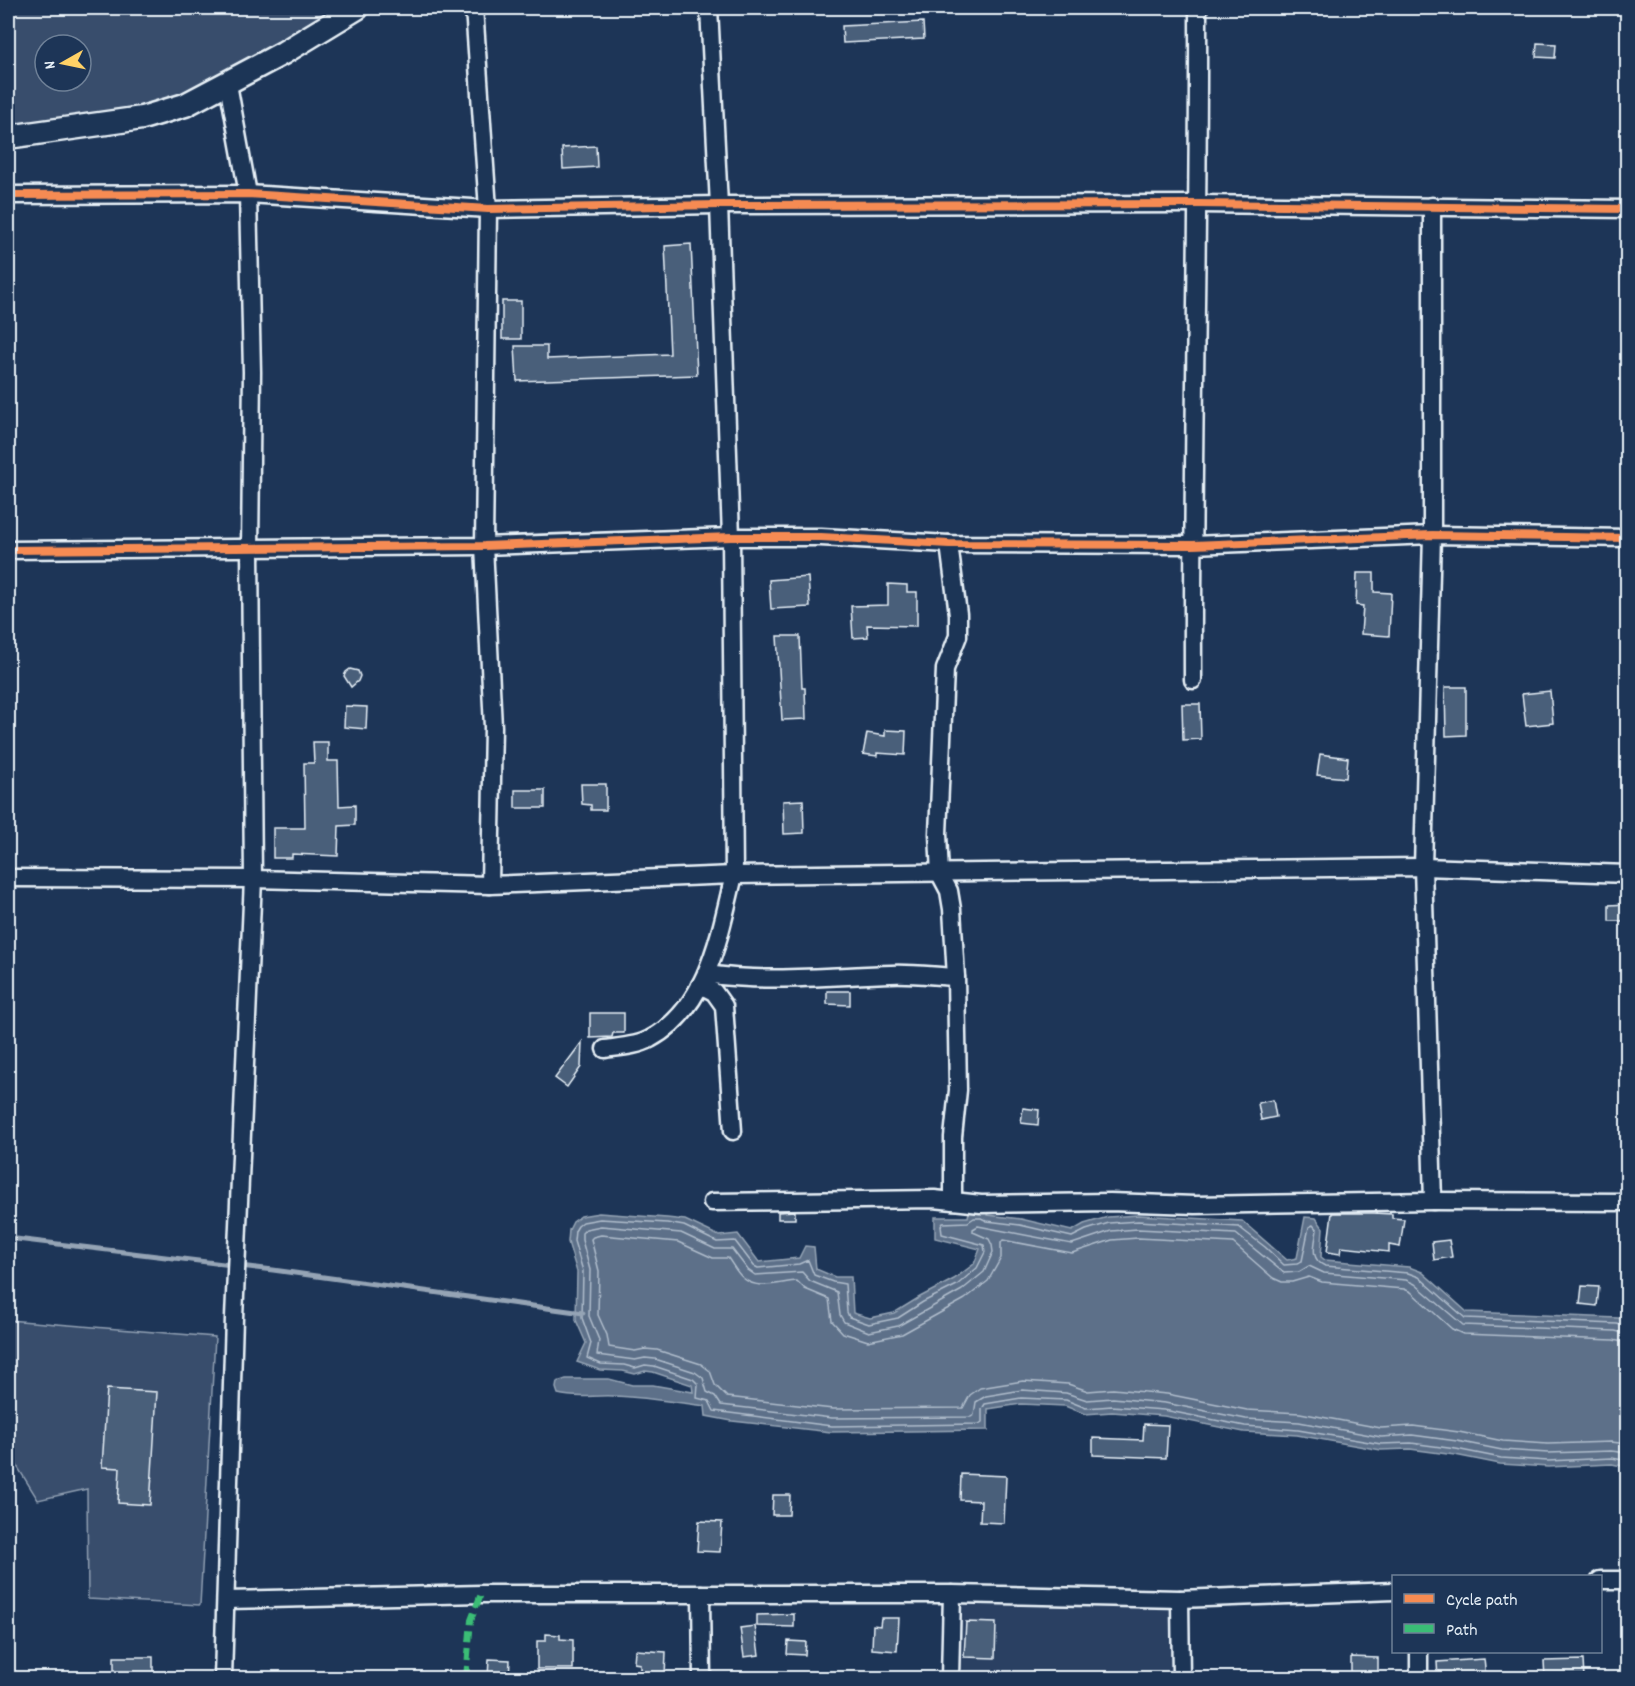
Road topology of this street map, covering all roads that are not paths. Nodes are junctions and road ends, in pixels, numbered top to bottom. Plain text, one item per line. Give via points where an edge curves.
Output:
1 (357, 8) edge
2 (474, 8) edge
3 (709, 8) edge
4 (1198, 8) edge
5 (228, 84) junction
6 (8, 137) edge
7 (248, 194) junction
8 (8, 195) edge
9 (1199, 204) junction
10 (719, 205) junction
11 (1432, 206) junction
12 (1628, 208) edge
13 (488, 209) junction
14 (1432, 535) junction
15 (731, 537) junction
16 (1628, 538) edge
17 (949, 544) junction
18 (1192, 545) junction
19 (484, 546) junction
20 (250, 549) junction
21 (8, 550) edge
22 (1193, 680) dead end
23 (1424, 867) junction
24 (940, 874) junction
25 (1628, 874) edge
26 (734, 875) junction
27 (8, 878) edge
28 (253, 879) junction
29 (490, 885) junction
30 (956, 977) junction
31 (703, 979) junction
32 (605, 1049) dead end
33 (733, 1131) dead end
34 (953, 1201) junction
35 (1432, 1201) junction
36 (712, 1202) dead end
37 (1628, 1202) edge
38 (1602, 1580) edge
39 (1628, 1580) edge
40 (1392, 1591) edge
41 (701, 1594) junction
42 (952, 1594) junction
43 (1180, 1599) junction
44 (226, 1600) junction
45 (1419, 1653) edge
46 (223, 1678) edge
47 (702, 1678) edge
48 (950, 1678) edge
49 (1181, 1678) edge
50 (1419, 1678) edge

1 - 5 main road
2 - 13 street
3 - 10 street
4 - 9 street
5 - 6 main road via 185,105 142,118
5 - 7 street
7 - 8 street
7 - 13 street
7 - 20 street
9 - 10 street
9 - 11 street
9 - 18 street
10 - 13 street
10 - 15 street
11 - 12 street
11 - 14 street
13 - 19 street
14 - 16 street
14 - 18 street
14 - 23 street
15 - 17 street
15 - 19 street
15 - 26 street
17 - 18 street
17 - 24 street via 958,636 945,669
18 - 22 street
19 - 20 street
19 - 29 street via 493,726
20 - 21 street
20 - 28 street
23 - 24 street
23 - 25 street
23 - 35 street
24 - 26 street
24 - 30 street via 952,909
26 - 29 street
26 - 31 street via 722,927
27 - 28 street
28 - 29 street
28 - 44 street
30 - 31 street via 894,974
30 - 34 street via 958,1090
31 - 32 street via 681,1017 649,1041
31 - 33 street via 724,1006
34 - 35 street via 1195,1205
34 - 36 street
35 - 37 street
38 - 39 street
40 - 43 street
41 - 42 street
41 - 44 street
41 - 47 street
42 - 43 street
42 - 48 street
43 - 49 street
44 - 46 street
45 - 50 street

